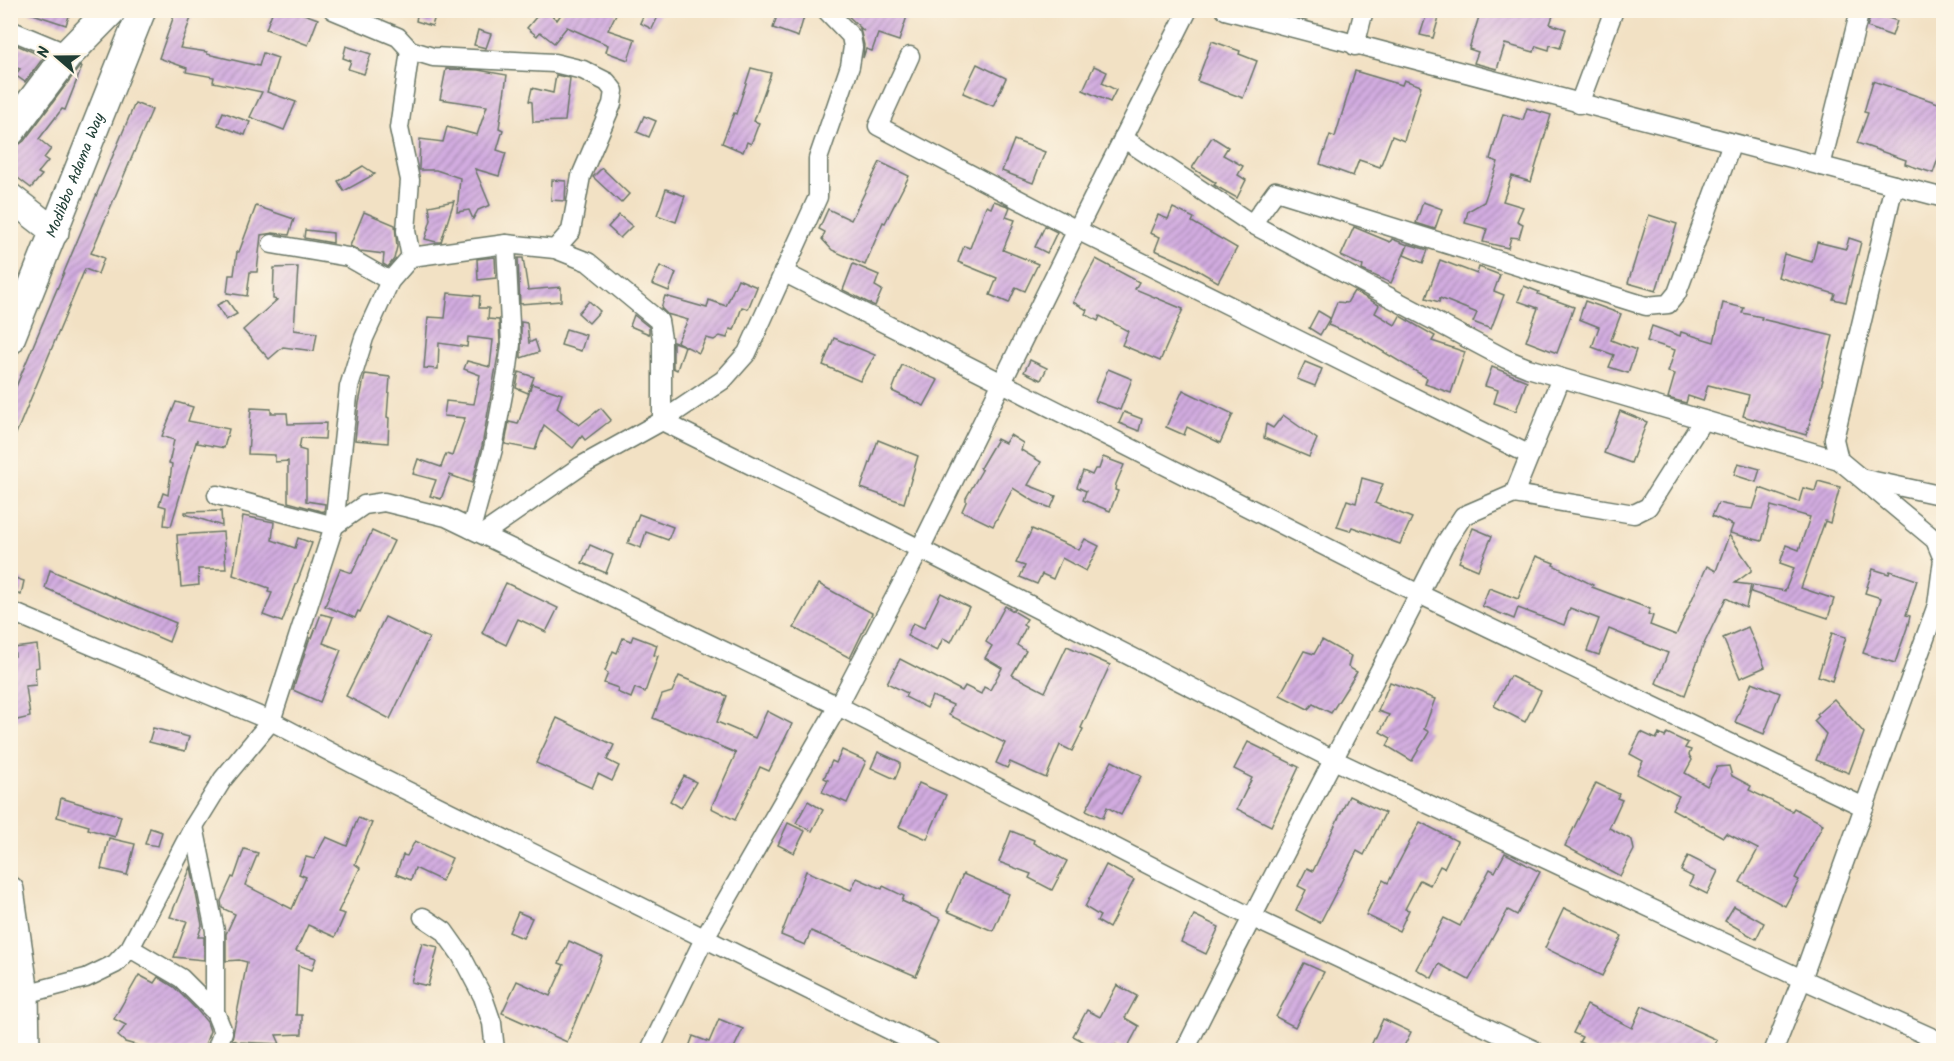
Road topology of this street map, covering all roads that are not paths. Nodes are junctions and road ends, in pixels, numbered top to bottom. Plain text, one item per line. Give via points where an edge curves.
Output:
1 (111, 10) edge
2 (142, 10) edge
3 (333, 10) edge
4 (826, 10) edge
5 (1188, 10) edge
6 (1225, 10) edge
7 (1364, 10) edge
8 (1614, 10) edge
9 (1860, 10) edge
10 (10, 30) edge
11 (1355, 46) junction
12 (410, 50) junction
13 (68, 54) junction
14 (910, 56) dead end
15 (1579, 104) junction
16 (10, 131) edge
17 (1123, 138) junction
18 (1732, 143) junction
19 (1821, 166) junction
20 (1894, 185) junction
21 (10, 197) edge
22 (1944, 198) edge
23 (1252, 224) junction
24 (1077, 230) junction
25 (55, 232) junction
26 (272, 244) dead end
27 (506, 244) junction
28 (555, 249) junction
29 (411, 256) junction
30 (783, 272) junction
31 (390, 281) junction
32 (10, 341) edge
33 (1561, 378) junction
34 (1002, 384) junction
35 (1703, 420) junction
36 (662, 421) junction
37 (1530, 455) junction
38 (1839, 460) junction
39 (1863, 478) junction
40 (1514, 494) junction
41 (218, 495) dead end
42 (1944, 496) edge
43 (334, 526) junction
44 (477, 532) junction
45 (921, 549) junction
46 (1419, 594) junction
47 (10, 611) edge
48 (838, 706) junction
49 (272, 721) junction
50 (1334, 760) junction
51 (1864, 807) junction
52 (194, 826) junction
53 (10, 890) edge
54 (423, 917) dead end
55 (1251, 917) junction
56 (704, 939) junction
57 (130, 948) junction
58 (1802, 980) junction
59 (25, 993) junction
60 (215, 1012) junction
61 (1944, 1043) edge
62 (26, 1050) edge
63 (216, 1050) edge
64 (495, 1050) edge
65 (650, 1050) edge
66 (930, 1050) edge
67 (1185, 1050) edge
68 (1534, 1050) edge
69 (1774, 1050) edge

1 - 13 main road
2 - 25 main road, Modibbo Adama Way
3 - 12 street via 398,37
4 - 30 street via 851,36 850,66 818,159 818,197
5 - 17 street
6 - 11 street
7 - 11 street
8 - 15 street
9 - 19 street
10 - 13 street
11 - 15 street
12 - 28 street via 433,57 554,63 583,70 611,86 612,104 581,176 571,231
12 - 29 street via 399,129 410,180 406,231
13 - 16 main road
14 - 24 street via 878,126
15 - 18 street
17 - 23 street
17 - 24 street
18 - 19 street
18 - 23 street via 1677,293 1668,303 1646,306 1276,191
19 - 20 street
20 - 22 street
20 - 38 street via 1834,439
21 - 25 main road
23 - 33 street via 1506,359
24 - 34 street
24 - 37 street
25 - 32 main road, Modibbo Adama Way
26 - 31 street via 348,257
27 - 28 street
27 - 29 street
27 - 44 street via 511,345
28 - 36 street via 588,262 659,321
29 - 31 street
30 - 34 street
30 - 36 street via 747,353 723,380
31 - 43 street via 364,338 349,387
33 - 35 street
33 - 37 street
34 - 45 street
34 - 46 street
35 - 38 street
35 - 40 street via 1648,507 1634,514
36 - 44 street via 581,466
36 - 45 street
37 - 40 street
38 - 39 street
39 - 42 street
39 - 51 street via 1935,540 1943,559 1937,605
40 - 46 street via 1463,516
41 - 43 street
43 - 44 street via 364,505 384,502 446,517
43 - 49 street
44 - 48 street
45 - 48 street
45 - 50 street
46 - 50 street
46 - 51 street
47 - 49 street
48 - 55 street
48 - 56 street
49 - 52 street via 223,779
49 - 56 street
50 - 55 street
50 - 58 street
51 - 58 street
52 - 57 street
52 - 60 street via 215,931
53 - 59 main road
54 - 64 street via 444,931 461,955 483,997 492,1023
55 - 67 street
55 - 68 street
56 - 65 street
56 - 66 street
57 - 59 street via 115,964 86,978
57 - 60 street via 181,978
58 - 61 street
58 - 69 street
59 - 62 main road
60 - 63 street via 223,1032

